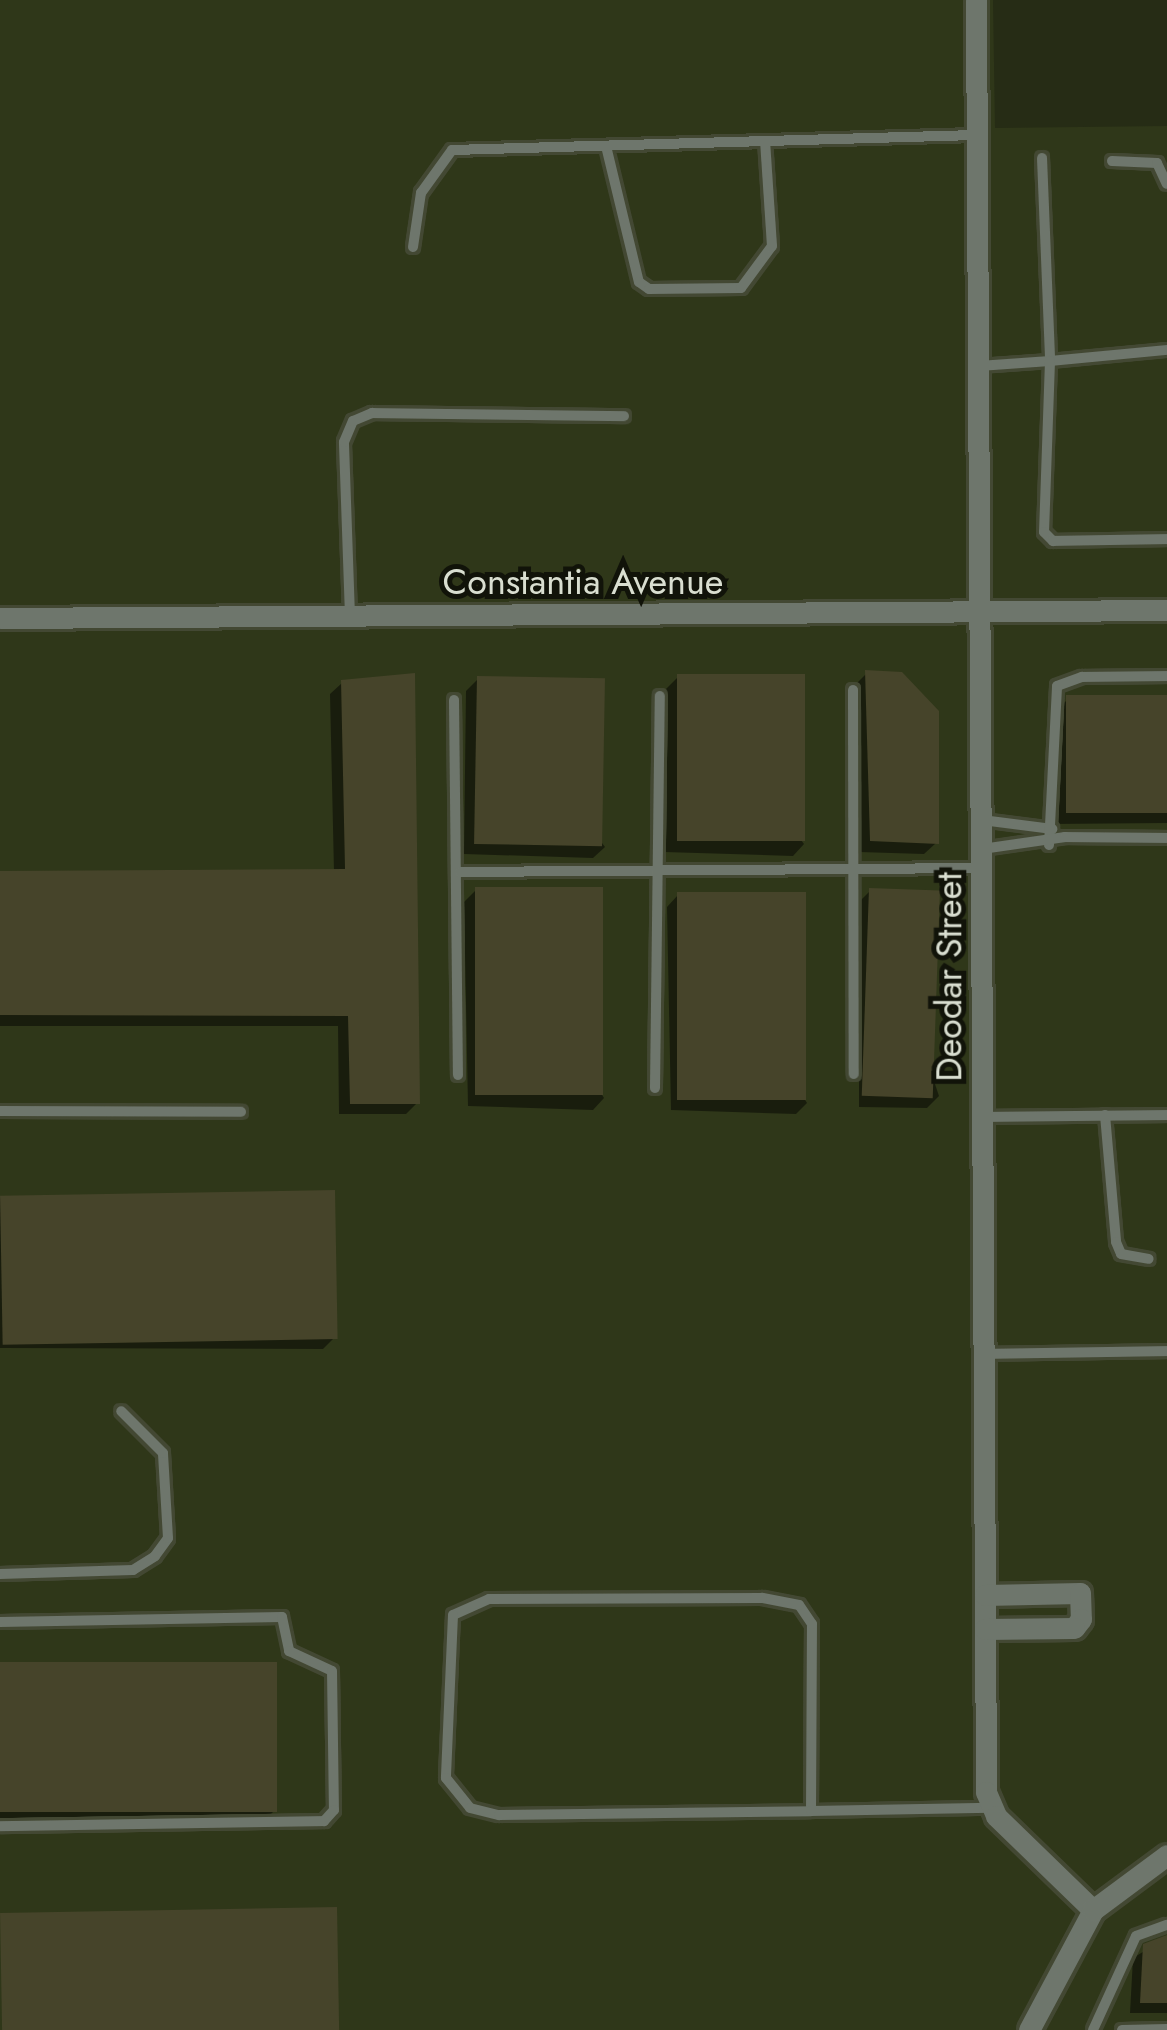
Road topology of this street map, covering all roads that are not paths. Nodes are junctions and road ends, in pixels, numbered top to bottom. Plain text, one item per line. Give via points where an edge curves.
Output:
1 (976, 0) edge
2 (977, 135) junction
3 (765, 141) junction
4 (606, 146) junction
5 (1042, 158) dead end
6 (1112, 161) dead end
7 (1167, 184) edge
8 (413, 247) dead end
9 (1167, 350) edge
10 (1050, 362) junction
11 (979, 366) junction
12 (624, 416) dead end
13 (1167, 538) edge
14 (1167, 610) edge
15 (981, 613) junction
16 (350, 616) junction
17 (0, 618) edge
18 (1167, 676) edge
19 (853, 690) dead end
20 (660, 696) dead end
21 (454, 700) dead end
22 (982, 820) junction
23 (1049, 828) junction
24 (1065, 837) junction
25 (1167, 838) edge
26 (1049, 845) junction
27 (982, 858) junction
28 (858, 869) junction
29 (658, 870) junction
30 (460, 872) junction
31 (854, 1074) dead end
32 (458, 1075) dead end
33 (655, 1088) dead end
34 (0, 1112) edge
35 (242, 1112) dead end
36 (1105, 1115) junction
37 (1167, 1115) edge
38 (983, 1117) junction
39 (1149, 1259) dead end
40 (1167, 1352) edge
41 (984, 1354) junction
42 (121, 1411) dead end
43 (0, 1574) edge
44 (986, 1595) junction
45 (0, 1622) edge
46 (986, 1629) junction
47 (991, 1808) junction
48 (811, 1811) junction
49 (0, 1826) edge
50 (1167, 1856) edge
51 (1094, 1910) junction
52 (1167, 1925) edge
53 (1029, 2030) edge
54 (1093, 2030) edge
55 (1122, 2030) edge
56 (1167, 2030) edge

1 - 2 street, Deodar Street
2 - 3 lane
2 - 11 street, Deodar Street
3 - 4 lane
3 - 4 lane via 772,246 741,288 649,289 639,282
4 - 8 lane via 452,150 421,193
5 - 10 lane
6 - 7 lane via 1157,164
9 - 10 lane
10 - 11 lane
10 - 13 lane via 1044,532 1064,545
11 - 15 street, Deodar Street
12 - 16 lane via 373,413 353,421 344,442
14 - 15 street, Constantia Avenue
15 - 16 street, Constantia Avenue
15 - 22 street, Deodar Street
16 - 17 street, Constantia Avenue
18 - 23 lane via 1057,686
19 - 28 lane
20 - 29 lane
21 - 30 lane
22 - 23 lane
22 - 27 street, Deodar Street
23 - 24 lane
23 - 26 lane
24 - 25 lane
24 - 26 lane
26 - 27 lane
27 - 28 lane
27 - 38 street, Deodar Street
28 - 29 lane
28 - 31 lane
29 - 30 lane
29 - 33 lane
30 - 32 lane
34 - 35 lane
36 - 37 lane
36 - 38 lane
36 - 39 lane via 1116,1242 1121,1254
38 - 41 street, Deodar Street
40 - 41 lane
41 - 44 street, Deodar Street
42 - 43 lane via 163,1454 168,1538 155,1556 133,1570
44 - 46 street, Deodar Street
44 - 46 street via 1080,1593 1081,1619 1074,1628
45 - 49 lane via 281,1617 289,1651 332,1671 334,1810 324,1821
46 - 47 street, Deodar Street
47 - 48 lane
47 - 51 street
48 - 48 lane via 499,1815 470,1808 446,1778 454,1615 490,1599 762,1598 799,1605 812,1624
50 - 51 street
51 - 53 street
52 - 54 lane via 1136,1936
55 - 56 lane

